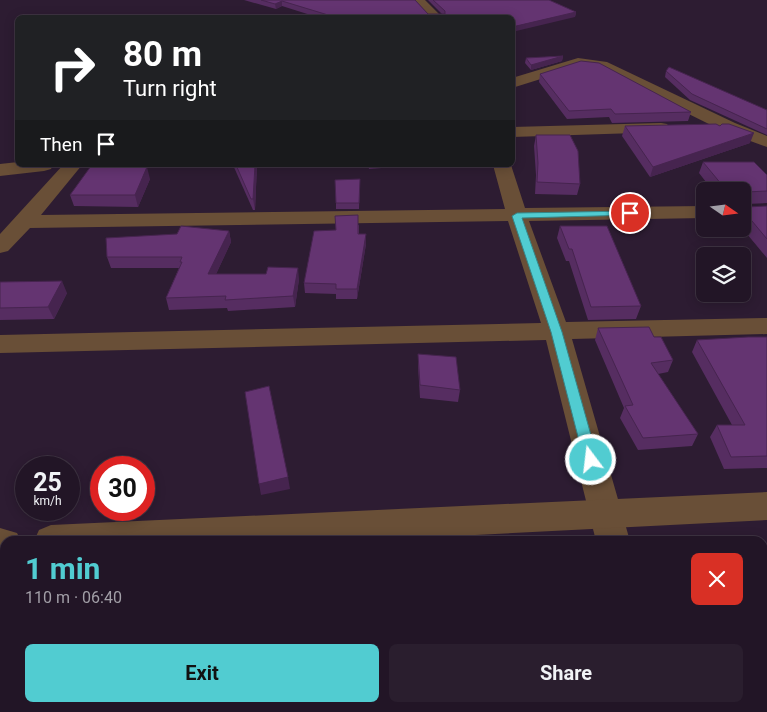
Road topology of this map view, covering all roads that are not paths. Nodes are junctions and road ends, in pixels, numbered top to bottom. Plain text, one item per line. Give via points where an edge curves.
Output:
1 (418, 0) edge
2 (434, 15) edge
3 (517, 78) edge
4 (729, 127) junction
5 (515, 132) edge
6 (767, 142) edge
7 (26, 167) edge
8 (71, 167) edge
9 (503, 167) edge
10 (0, 170) edge
11 (696, 212) edge
12 (517, 216) junction
13 (24, 222) junction
14 (0, 246) edge
15 (767, 326) edge
16 (557, 332) junction
17 (0, 344) edge
18 (767, 506) edge
19 (609, 528) edge
20 (269, 536) edge

1 - 2 street
3 - 4 street via 578,62 602,65
4 - 5 street
4 - 6 street
7 - 10 street
8 - 13 street
9 - 12 street
11 - 12 street
12 - 13 street
12 - 16 street
13 - 14 street
15 - 16 street
16 - 17 street
16 - 19 street
18 - 19 street
19 - 20 street

